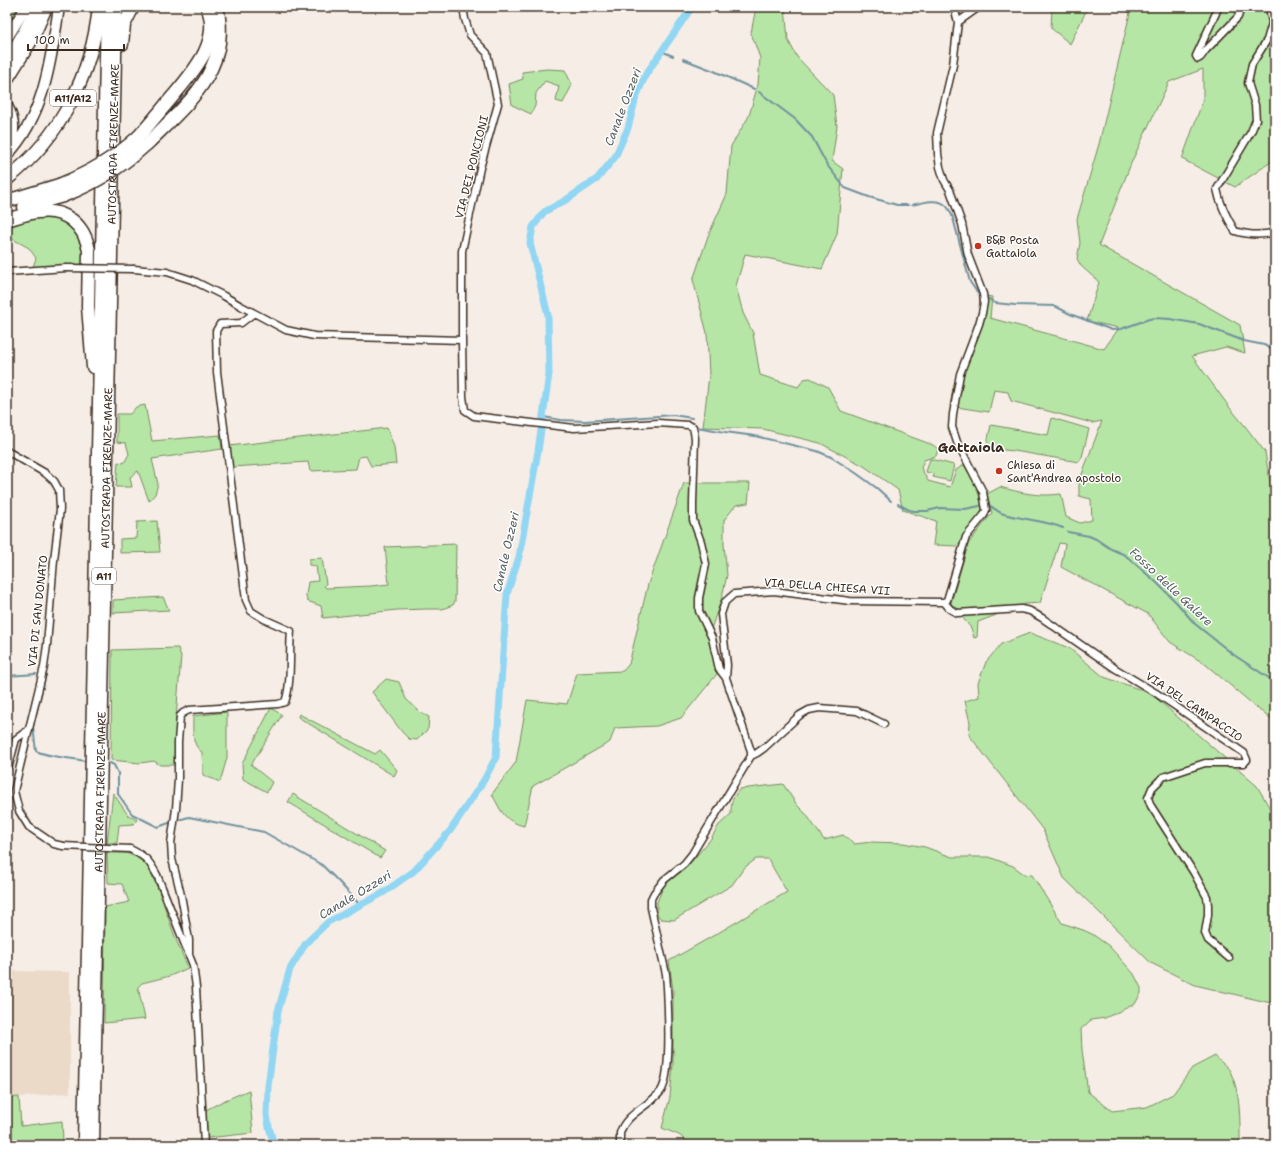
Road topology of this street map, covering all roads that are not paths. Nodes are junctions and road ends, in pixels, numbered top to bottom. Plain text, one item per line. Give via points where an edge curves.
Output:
1 (26, 7) edge
2 (37, 7) edge
3 (46, 7) edge
4 (60, 7) edge
5 (99, 7) edge
6 (106, 7) edge
7 (116, 7) edge
8 (132, 7) edge
9 (207, 7) edge
10 (217, 7) edge
11 (463, 7) edge
12 (954, 7) edge
13 (979, 7) edge
14 (1218, 7) edge
15 (1241, 7) edge
16 (1269, 7) edge
17 (958, 22) junction
18 (7, 38) edge
19 (12, 60) edge
20 (7, 79) edge
21 (7, 106) edge
22 (113, 124) junction
23 (143, 140) junction
24 (7, 149) edge
25 (7, 155) edge
26 (7, 179) edge
27 (61, 190) junction
28 (7, 201) edge
29 (7, 211) edge
30 (7, 220) edge
31 (1275, 232) edge
32 (7, 272) edge
33 (254, 313) junction
34 (462, 340) junction
35 (98, 445) junction
36 (7, 451) edge
37 (944, 602) junction
38 (726, 678) junction
39 (884, 724) dead end
40 (28, 731) junction
41 (751, 756) junction
42 (7, 766) edge
43 (189, 955) junction
44 (1229, 958) dead end
45 (84, 1145) edge
46 (93, 1145) edge
47 (204, 1145) edge
48 (620, 1145) edge

1 - 18 main road
2 - 19 highway
3 - 19 highway via 38,26
4 - 25 main road via 48,73 39,103 21,138
5 - 26 highway, A11/A12 via 90,53 71,103 47,139
6 - 35 highway, AUTOSTRADA FIRENZE-MARE / A11
7 - 22 highway, AUTOSTRADA FIRENZE-MARE / A11
8 - 22 highway via 123,31 120,84
9 - 23 highway via 211,30 206,51 154,120
10 - 23 highway via 220,34 215,61 209,75 197,93
11 - 34 street, VIA DEI PONCIONI via 470,35 487,53 498,104 480,168 462,251
12 - 17 street
13 - 17 street
14 - 15 street via 1196,56 1198,59 1238,17
16 - 31 street via 1272,23 1267,40 1252,64 1248,83 1255,105 1256,120 1217,189 1227,219 1235,231 1246,234
17 - 37 street via 953,65 937,133 938,154 944,180 962,224 968,255 984,302 960,374 952,426 957,442 984,492 986,510 966,537 947,600
19 - 20 highway
21 - 24 main road via 13,126
22 - 46 highway, AUTOSTRADA FIRENZE-MARE / A11
23 - 27 highway, bridge via 131,158 109,174 79,190
27 - 28 highway
27 - 29 highway
30 - 35 highway via 36,212 55,212 74,222 85,236 89,251 88,307
32 - 33 street, bridge via 66,268 167,272 192,280
33 - 34 street via 286,330 314,336
33 - 43 street via 242,323 220,324 216,331 217,372 246,600 251,611 291,631 288,694 285,702 278,704 189,710 180,716 176,810 171,843 189,940
34 - 38 street, VIA DEI PONCIONI via 465,410 474,416 574,428 658,423 693,427 693,520 706,564 699,611 712,638 719,669
35 - 45 highway, AUTOSTRADA FIRENZE-MARE / A11
36 - 40 street, VIA DI SAN DONATO via 45,473 59,490 60,509 47,645
37 - 38 street, VIA DELLA CHIESA VII via 850,601 774,591 734,594 725,602 721,614 727,665
37 - 44 street, VIA DEL CAMPACCIO via 957,613 1021,609 1030,611 1244,753 1247,760 1244,763 1205,763 1163,777 1152,788 1148,798 1207,897 1205,933 1208,940
38 - 41 street
39 - 41 street via 857,711 814,709 800,715 764,748
40 - 42 street via 16,739
40 - 43 street, VIA DI SAN DONATO, bridge via 14,791 19,811 28,827 54,844 130,849 146,857 157,875
41 - 48 street via 692,854 664,880 651,899 666,974 667,1073 661,1091 625,1123 620,1133
43 - 47 street via 196,987

